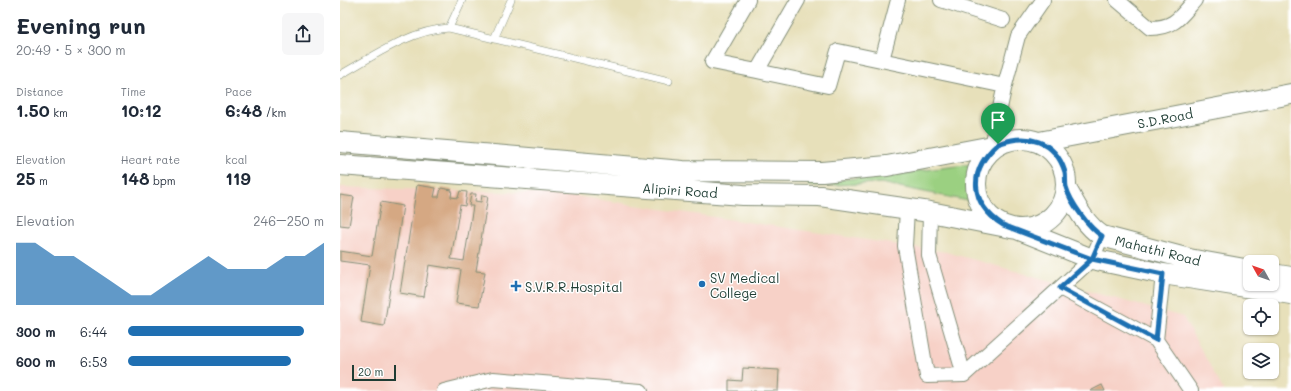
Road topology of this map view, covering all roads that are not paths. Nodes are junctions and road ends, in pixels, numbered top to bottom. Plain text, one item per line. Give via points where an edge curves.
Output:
1 (462, 0) edge
2 (511, 0) edge
3 (748, 0) edge
4 (798, 0) edge
5 (898, 0) edge
6 (941, 0) edge
7 (1043, 0) edge
8 (1117, 0) edge
9 (1195, 0) edge
10 (1003, 20) dead end
11 (449, 28) junction
12 (494, 38) junction
13 (882, 60) junction
14 (757, 71) junction
15 (340, 75) edge
16 (669, 81) dead end
17 (1004, 89) junction
18 (1291, 94) edge
19 (340, 142) edge
20 (1039, 142) junction
21 (995, 145) junction
22 (340, 164) edge
23 (1066, 188) junction
24 (907, 209) junction
25 (930, 212) junction
26 (1017, 229) junction
27 (1102, 236) junction
28 (1092, 259) junction
29 (1243, 269) edge
30 (1163, 274) junction
31 (1279, 275) edge
32 (1291, 277) edge
33 (1060, 288) junction
34 (1291, 294) edge
35 (1156, 340) junction
36 (964, 375) junction
37 (444, 391) edge
38 (641, 391) edge
39 (1191, 391) edge

1 - 11 lane
2 - 12 lane
3 - 14 street via 712,62
4 - 14 street
5 - 13 street
6 - 10 street
7 - 17 street via 1018,36
8 - 9 street via 1150,28 1164,28 1178,20
11 - 12 lane
11 - 15 lane via 437,28 417,34
12 - 16 lane
13 - 14 street via 838,51 828,86
13 - 17 street via 1000,85
17 - 21 street
18 - 20 street, S.D.Road
19 - 21 street, Alipiri Road via 683,171 822,172 887,166
20 - 21 street via 1026,138 1012,139
20 - 23 street via 1052,150 1060,160
21 - 26 street via 980,165 976,179 977,193 982,206 991,217 1003,225
22 - 24 street, Alipiri Road via 743,195 820,196
23 - 26 street via 1062,202 1044,223
23 - 27 street, Mahathi Road via 1084,220
24 - 25 street, Alipiri Road
24 - 36 street via 905,246 927,376
25 - 26 street, Alipiri Road
25 - 36 street via 929,255
26 - 28 street, Mahathi Road
27 - 28 street
27 - 29 street, Mahathi Road via 1188,259
28 - 30 street, Mahathi Road
28 - 33 street
30 - 34 street, Mahathi Road
30 - 35 street
31 - 32 street
33 - 35 street
33 - 36 street
35 - 39 street
37 - 38 street via 493,378

